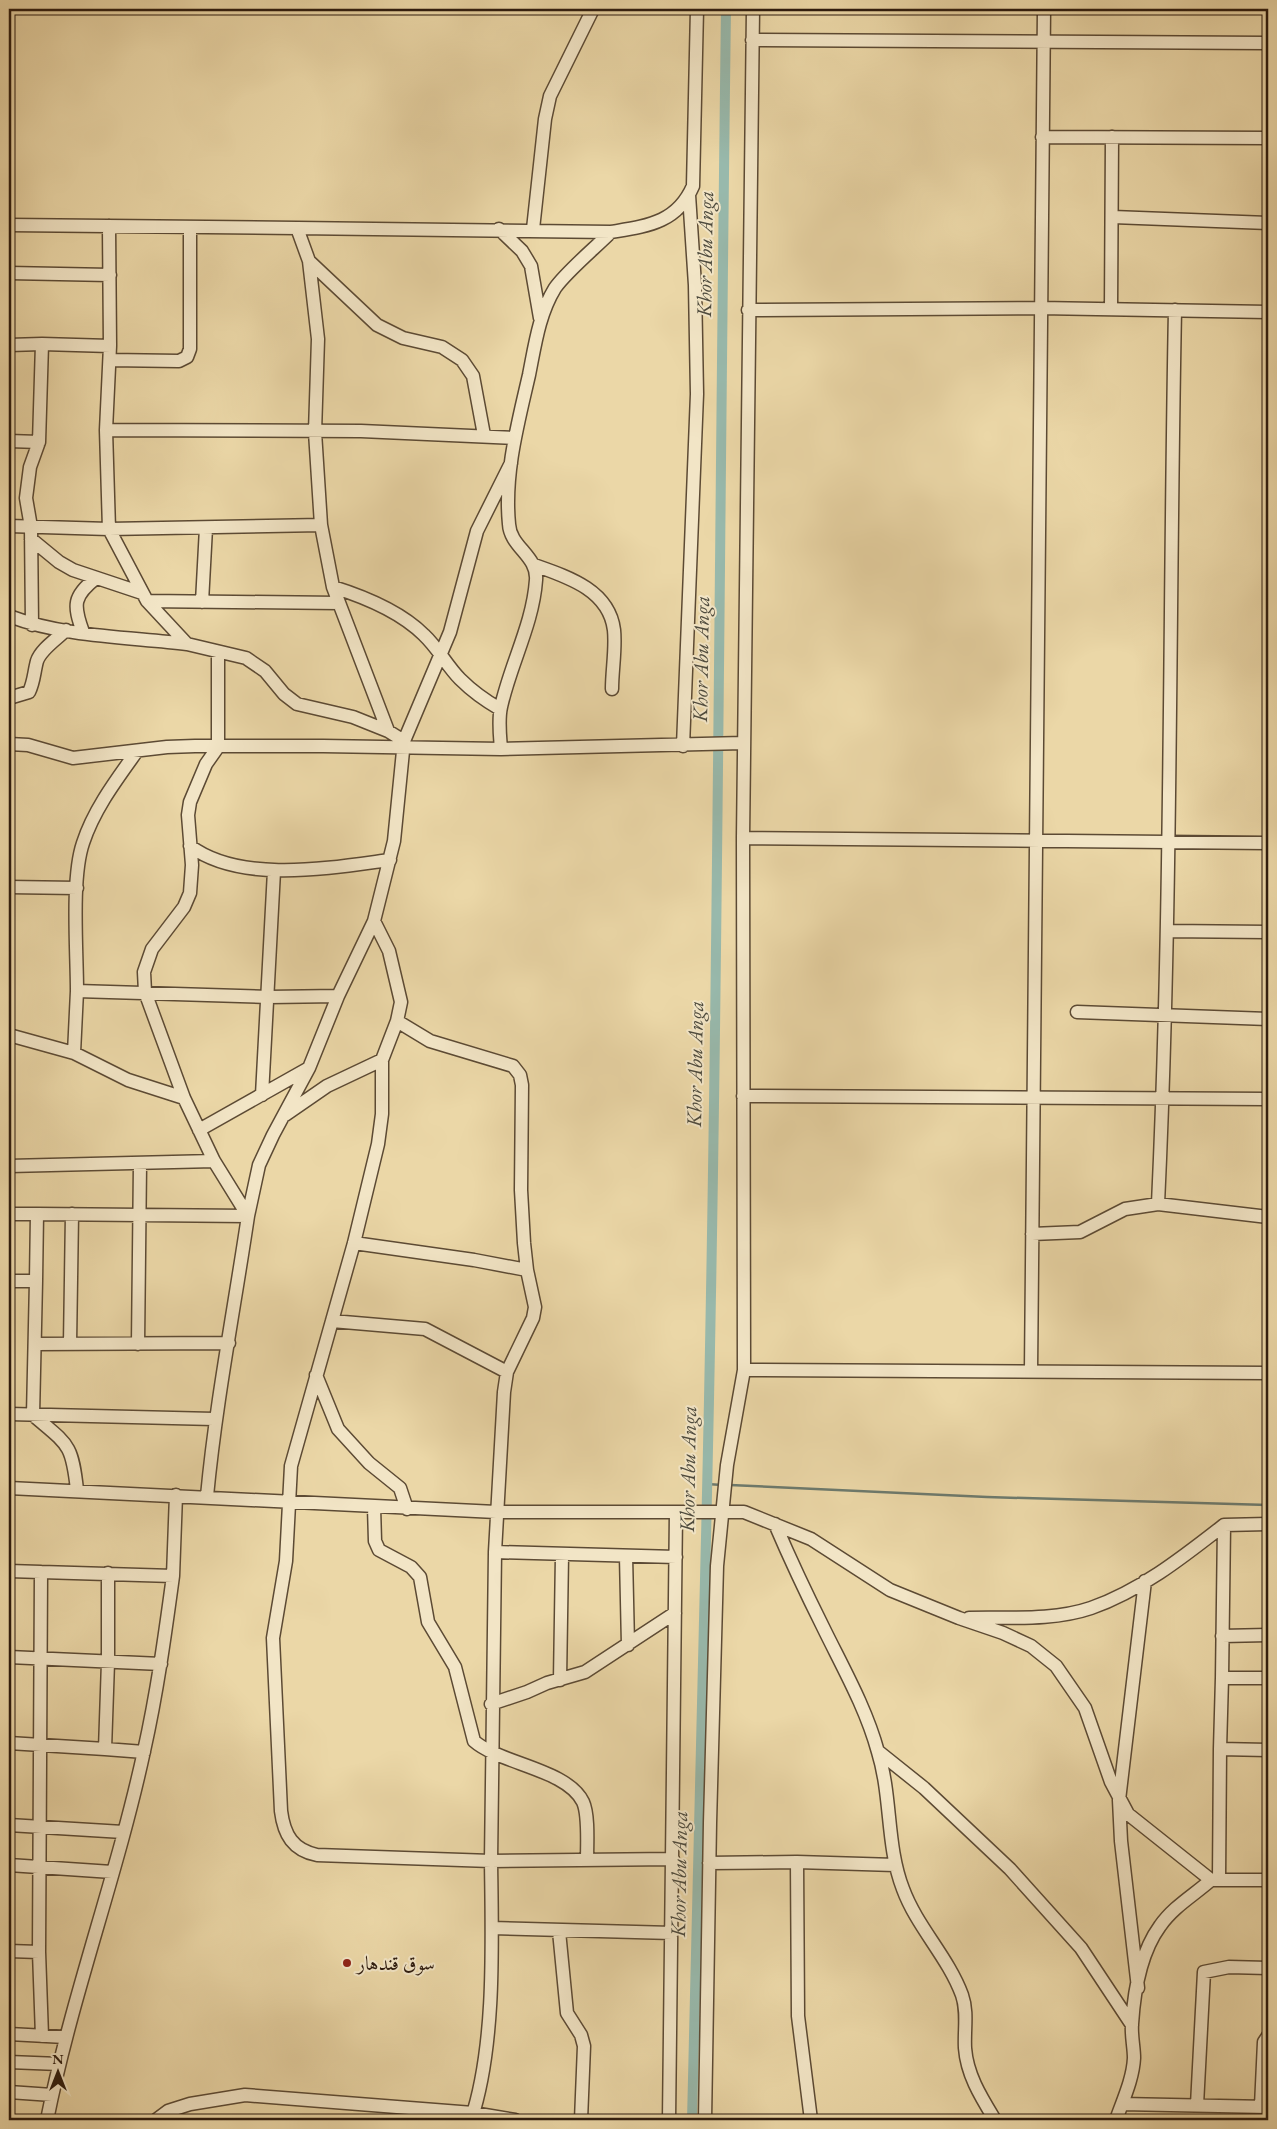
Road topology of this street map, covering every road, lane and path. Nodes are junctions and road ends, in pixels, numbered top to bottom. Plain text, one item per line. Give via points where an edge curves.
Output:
1 (593, 9) edge
2 (697, 9) edge
3 (753, 9) edge
4 (1044, 9) edge
5 (752, 40) junction
6 (1044, 42) junction
7 (1268, 43) edge
8 (1042, 137) junction
9 (1112, 137) junction
10 (1268, 138) edge
11 (689, 195) junction
12 (1113, 218) junction
13 (1268, 223) edge
14 (9, 226) edge
15 (109, 226) junction
16 (190, 227) junction
17 (296, 228) junction
18 (499, 229) junction
19 (533, 229) junction
20 (611, 232) junction
21 (308, 261) junction
22 (9, 273) edge
23 (110, 275) junction
24 (1040, 308) junction
25 (1111, 309) junction
26 (748, 310) junction
27 (1175, 310) junction
28 (1268, 312) edge
29 (541, 322) junction
30 (9, 344) edge
31 (42, 344) junction
32 (110, 346) junction
33 (110, 360) junction
34 (106, 430) junction
35 (314, 432) junction
36 (484, 435) junction
37 (515, 438) junction
38 (9, 441) edge
39 (39, 442) junction
40 (511, 463) junction
41 (322, 525) junction
42 (9, 526) edge
43 (206, 528) junction
44 (109, 529) junction
45 (31, 533) junction
46 (534, 565) junction
47 (96, 578) junction
48 (333, 587) junction
49 (144, 597) junction
50 (202, 602) junction
51 (339, 603) junction
52 (9, 616) edge
53 (32, 625) junction
54 (66, 630) junction
55 (83, 632) junction
56 (187, 644) junction
57 (218, 652) junction
58 (440, 654) junction
59 (612, 689) dead end
60 (9, 698) edge
61 (500, 709) junction
62 (388, 732) junction
63 (743, 743) junction
64 (9, 744) edge
65 (403, 745) junction
66 (683, 746) junction
67 (218, 747) junction
68 (500, 749) junction
69 (137, 751) junction
70 (743, 838) junction
71 (1037, 841) junction
72 (1168, 842) junction
73 (1268, 843) edge
74 (190, 846) junction
75 (390, 860) junction
76 (274, 871) junction
77 (9, 887) edge
78 (78, 888) junction
79 (374, 921) junction
80 (1166, 931) junction
81 (1268, 932) edge
82 (77, 991) junction
83 (145, 992) junction
84 (338, 996) junction
85 (268, 997) junction
86 (1077, 1012) dead end
87 (1165, 1015) junction
88 (1268, 1019) edge
89 (397, 1021) junction
90 (9, 1035) edge
91 (74, 1053) junction
92 (382, 1060) junction
93 (308, 1068) junction
94 (262, 1096) junction
95 (743, 1096) junction
96 (184, 1098) junction
97 (1034, 1099) junction
98 (1163, 1099) junction
99 (1268, 1099) edge
100 (281, 1118) junction
101 (199, 1130) junction
102 (214, 1162) junction
103 (140, 1164) junction
104 (9, 1166) edge
105 (1158, 1204) junction
106 (9, 1214) edge
107 (37, 1214) junction
108 (72, 1214) junction
109 (139, 1215) junction
110 (248, 1216) junction
111 (1268, 1217) edge
112 (1032, 1234) junction
113 (354, 1243) junction
114 (526, 1270) junction
115 (9, 1281) edge
116 (36, 1281) junction
117 (332, 1321) junction
118 (229, 1343) junction
119 (35, 1344) junction
120 (70, 1344) junction
121 (138, 1344) junction
122 (744, 1370) junction
123 (1031, 1371) junction
124 (507, 1372) junction
125 (1268, 1373) edge
126 (316, 1375) junction
127 (9, 1414) edge
128 (33, 1415) junction
129 (214, 1419) junction
130 (9, 1488) edge
131 (77, 1490) junction
132 (176, 1495) junction
133 (207, 1496) junction
134 (288, 1503) junction
135 (374, 1507) junction
136 (407, 1509) junction
137 (717, 1511) junction
138 (496, 1512) junction
139 (676, 1512) junction
140 (775, 1524) junction
141 (1268, 1524) edge
142 (1224, 1525) junction
143 (495, 1552) junction
144 (562, 1554) junction
145 (626, 1556) junction
146 (676, 1556) junction
147 (9, 1571) edge
148 (41, 1572) junction
149 (108, 1573) junction
150 (173, 1576) junction
151 (1145, 1581) junction
152 (675, 1614) junction
153 (959, 1618) junction
154 (1268, 1635) edge
155 (1222, 1636) junction
156 (628, 1645) junction
157 (9, 1657) edge
158 (41, 1659) junction
159 (108, 1662) junction
160 (161, 1664) junction
161 (1222, 1678) junction
162 (1268, 1678) edge
163 (560, 1680) junction
164 (491, 1704) junction
165 (9, 1743) edge
166 (41, 1744) junction
167 (1220, 1748) junction
168 (105, 1749) junction
169 (1268, 1750) edge
170 (144, 1752) junction
171 (879, 1752) junction
172 (491, 1753) junction
173 (1119, 1800) junction
174 (9, 1825) edge
175 (40, 1826) junction
176 (123, 1832) junction
177 (673, 1859) junction
178 (587, 1860) junction
179 (491, 1861) junction
180 (709, 1862) junction
181 (797, 1862) junction
182 (9, 1865) edge
183 (895, 1865) junction
184 (39, 1867) junction
185 (112, 1872) junction
186 (1215, 1880) junction
187 (1268, 1880) edge
188 (492, 1928) junction
189 (559, 1932) junction
190 (672, 1933) junction
191 (9, 1950) edge
192 (39, 1952) junction
193 (1268, 1968) edge
194 (1138, 1988) junction
195 (1132, 2025) junction
196 (9, 2034) edge
197 (42, 2036) junction
198 (1268, 2036) edge
199 (65, 2037) junction
200 (9, 2062) edge
201 (59, 2064) junction
202 (9, 2092) edge
203 (52, 2095) junction
204 (1122, 2104) junction
205 (1197, 2105) junction
206 (1265, 2106) edge
207 (472, 2116) edge
208 (47, 2120) edge
209 (156, 2120) edge
210 (516, 2120) edge
211 (581, 2120) edge
212 (669, 2120) edge
213 (705, 2120) edge
214 (811, 2120) edge
215 (995, 2120) edge
216 (1116, 2120) edge

1 - 19 street via 550,96 544,119
2 - 11 street via 693,186
3 - 5 street
4 - 6 street
5 - 6 street
5 - 26 street
6 - 7 street
6 - 8 street
8 - 9 street
8 - 24 street
9 - 10 street
9 - 12 street
11 - 20 street via 680,208 663,219 646,226
11 - 66 street via 697,394
12 - 13 street
12 - 25 street
14 - 15 street
15 - 16 street
15 - 23 street
16 - 17 street
16 - 33 street via 190,349 187,356 179,361
17 - 18 street
17 - 21 street
18 - 19 street
18 - 29 street via 522,251 532,266
19 - 20 street
20 - 29 street via 556,287
21 - 35 street via 318,339
21 - 36 street via 377,325 403,338 442,347 462,360 473,376
22 - 23 street
23 - 32 street
24 - 25 street
24 - 26 street
24 - 71 street
25 - 27 street
26 - 63 street
27 - 28 street
27 - 72 street
29 - 37 street
30 - 31 street
31 - 32 street
31 - 39 street
32 - 33 street
33 - 34 street
34 - 35 street
34 - 44 street
35 - 36 street
35 - 41 street
36 - 37 street
37 - 40 street
38 - 39 street
39 - 45 street via 30,468 26,498
40 - 46 street via 508,526
40 - 58 street via 477,531 450,632
41 - 43 street
41 - 48 street
42 - 45 street
43 - 44 street
43 - 50 street
44 - 45 street
44 - 49 street
45 - 47 street via 59,562
45 - 53 street
46 - 59 street via 569,578 597,594 608,611 614,630
46 - 61 street via 535,593
47 - 49 street
47 - 55 street via 82,589 76,599 76,614
48 - 51 street
48 - 58 street via 364,597 389,610 424,634
49 - 50 street
49 - 56 street
50 - 51 street
51 - 62 street
52 - 53 street
53 - 54 street
54 - 55 street
54 - 60 street via 41,652 29,692
55 - 56 street
56 - 57 street
57 - 62 street via 257,664 297,704 353,717
57 - 67 street
58 - 61 street via 460,679
58 - 65 street
61 - 68 street
62 - 65 street
63 - 66 street
63 - 70 street
64 - 69 street via 28,745 73,758
65 - 67 street
65 - 68 street
65 - 75 street via 397,822
66 - 68 street
67 - 69 street via 167,747
67 - 74 street via 193,791 188,815
69 - 78 street via 89,827 82,844
70 - 71 street
70 - 95 street
71 - 72 street
71 - 97 street
72 - 73 street
72 - 80 street
74 - 76 street via 203,856 219,861
74 - 83 street via 190,893 184,907 152,949 144,972
75 - 76 street
75 - 79 street
76 - 85 street
77 - 78 street
78 - 82 street
79 - 84 street
79 - 89 street via 384,938 396,973 401,1002
80 - 81 street
80 - 87 street
82 - 83 street
82 - 91 street
83 - 85 street
83 - 96 street
84 - 85 street
84 - 93 street
85 - 94 street
86 - 87 street
87 - 88 street
87 - 98 street
89 - 92 street
89 - 114 street via 430,1041 503,1061 518,1070 522,1085 521,1190
90 - 91 street
91 - 96 street via 128,1080
92 - 100 street via 327,1086
92 - 113 street via 378,1144
93 - 94 street
93 - 100 street
94 - 101 street
95 - 97 street
95 - 122 street
96 - 101 street
97 - 98 street
97 - 112 street
98 - 99 street
98 - 105 street
100 - 110 street via 260,1165
101 - 102 street
102 - 103 street
102 - 110 street
103 - 104 street
103 - 109 street
105 - 111 street
105 - 112 street via 1125,1209 1080,1232
106 - 107 street
107 - 108 street
107 - 116 street
108 - 109 street
108 - 120 street
109 - 110 street
109 - 121 street
110 - 118 street
112 - 123 street
113 - 114 street
113 - 117 street
114 - 124 street via 535,1307 533,1318
115 - 116 street
116 - 119 street
117 - 124 street via 425,1329
117 - 126 street
118 - 121 street
118 - 129 street
119 - 120 street
119 - 128 street
120 - 121 street
122 - 123 street
122 - 137 street
123 - 125 street
124 - 138 street
126 - 134 street via 291,1466
126 - 136 street via 338,1429 369,1463 400,1488
127 - 128 street
128 - 129 street
128 - 131 street via 67,1446 74,1461
129 - 133 street
130 - 131 street
131 - 132 street
132 - 133 street
132 - 150 street
133 - 134 street
134 - 135 street
134 - 179 street via 286,1561 273,1638 281,1811 287,1835 294,1846 317,1856
135 - 136 street
135 - 172 street via 376,1541 380,1550 412,1567 420,1577 428,1622 455,1667 474,1741
136 - 138 street
137 - 139 street
137 - 140 street via 744,1512
137 - 180 street
138 - 139 street
138 - 143 street
139 - 146 street
140 - 153 street via 811,1539 890,1590
140 - 171 street via 803,1588 849,1677
141 - 142 street
142 - 151 street via 1179,1560
142 - 155 street
143 - 144 street
143 - 164 street
144 - 145 street
144 - 163 street
145 - 146 street
145 - 156 street
146 - 152 street
147 - 148 street
148 - 149 street
148 - 158 street
149 - 150 street
149 - 159 street
150 - 160 street
151 - 153 street via 1091,1608 1066,1614
151 - 173 street
152 - 156 street
152 - 177 street
153 - 173 street via 1016,1638 1056,1666 1085,1708
154 - 155 street
155 - 161 street
156 - 163 street via 585,1672
157 - 158 street
158 - 159 street
158 - 166 street
159 - 160 street
159 - 168 street
160 - 170 street
161 - 162 street
161 - 167 street
163 - 164 street
164 - 172 street
165 - 166 street
166 - 168 street
166 - 175 street
167 - 169 street
167 - 186 street
168 - 170 street
170 - 176 street
171 - 183 street
171 - 195 street via 924,1788 1010,1869 1081,1948
172 - 178 street via 526,1765 578,1794 586,1814
172 - 179 street
173 - 186 street via 1135,1820
173 - 194 street
174 - 175 street
175 - 176 street
175 - 184 street
176 - 185 street
177 - 178 street
177 - 190 street
178 - 179 street
179 - 188 street
180 - 181 street
180 - 213 street
181 - 183 street
181 - 214 street via 798,2016
182 - 184 street
183 - 215 street via 913,1909 962,1996 969,2073
184 - 185 street
184 - 192 street
185 - 199 street
186 - 187 street
186 - 194 street via 1160,1925 1144,1958
188 - 189 street
188 - 207 street via 483,2072
189 - 190 street
189 - 211 street via 566,2013 581,2035 584,2046
190 - 212 street
191 - 192 street
192 - 197 street
193 - 205 street via 1229,1967 1204,1972
194 - 195 street
195 - 204 street via 1134,2059
196 - 197 street
197 - 199 street
198 - 206 street via 1264,2042
199 - 201 street
200 - 201 street
201 - 203 street
202 - 203 street
203 - 208 street
204 - 205 street
204 - 216 street
205 - 206 street
207 - 209 street via 245,2095 190,2104
207 - 210 street

